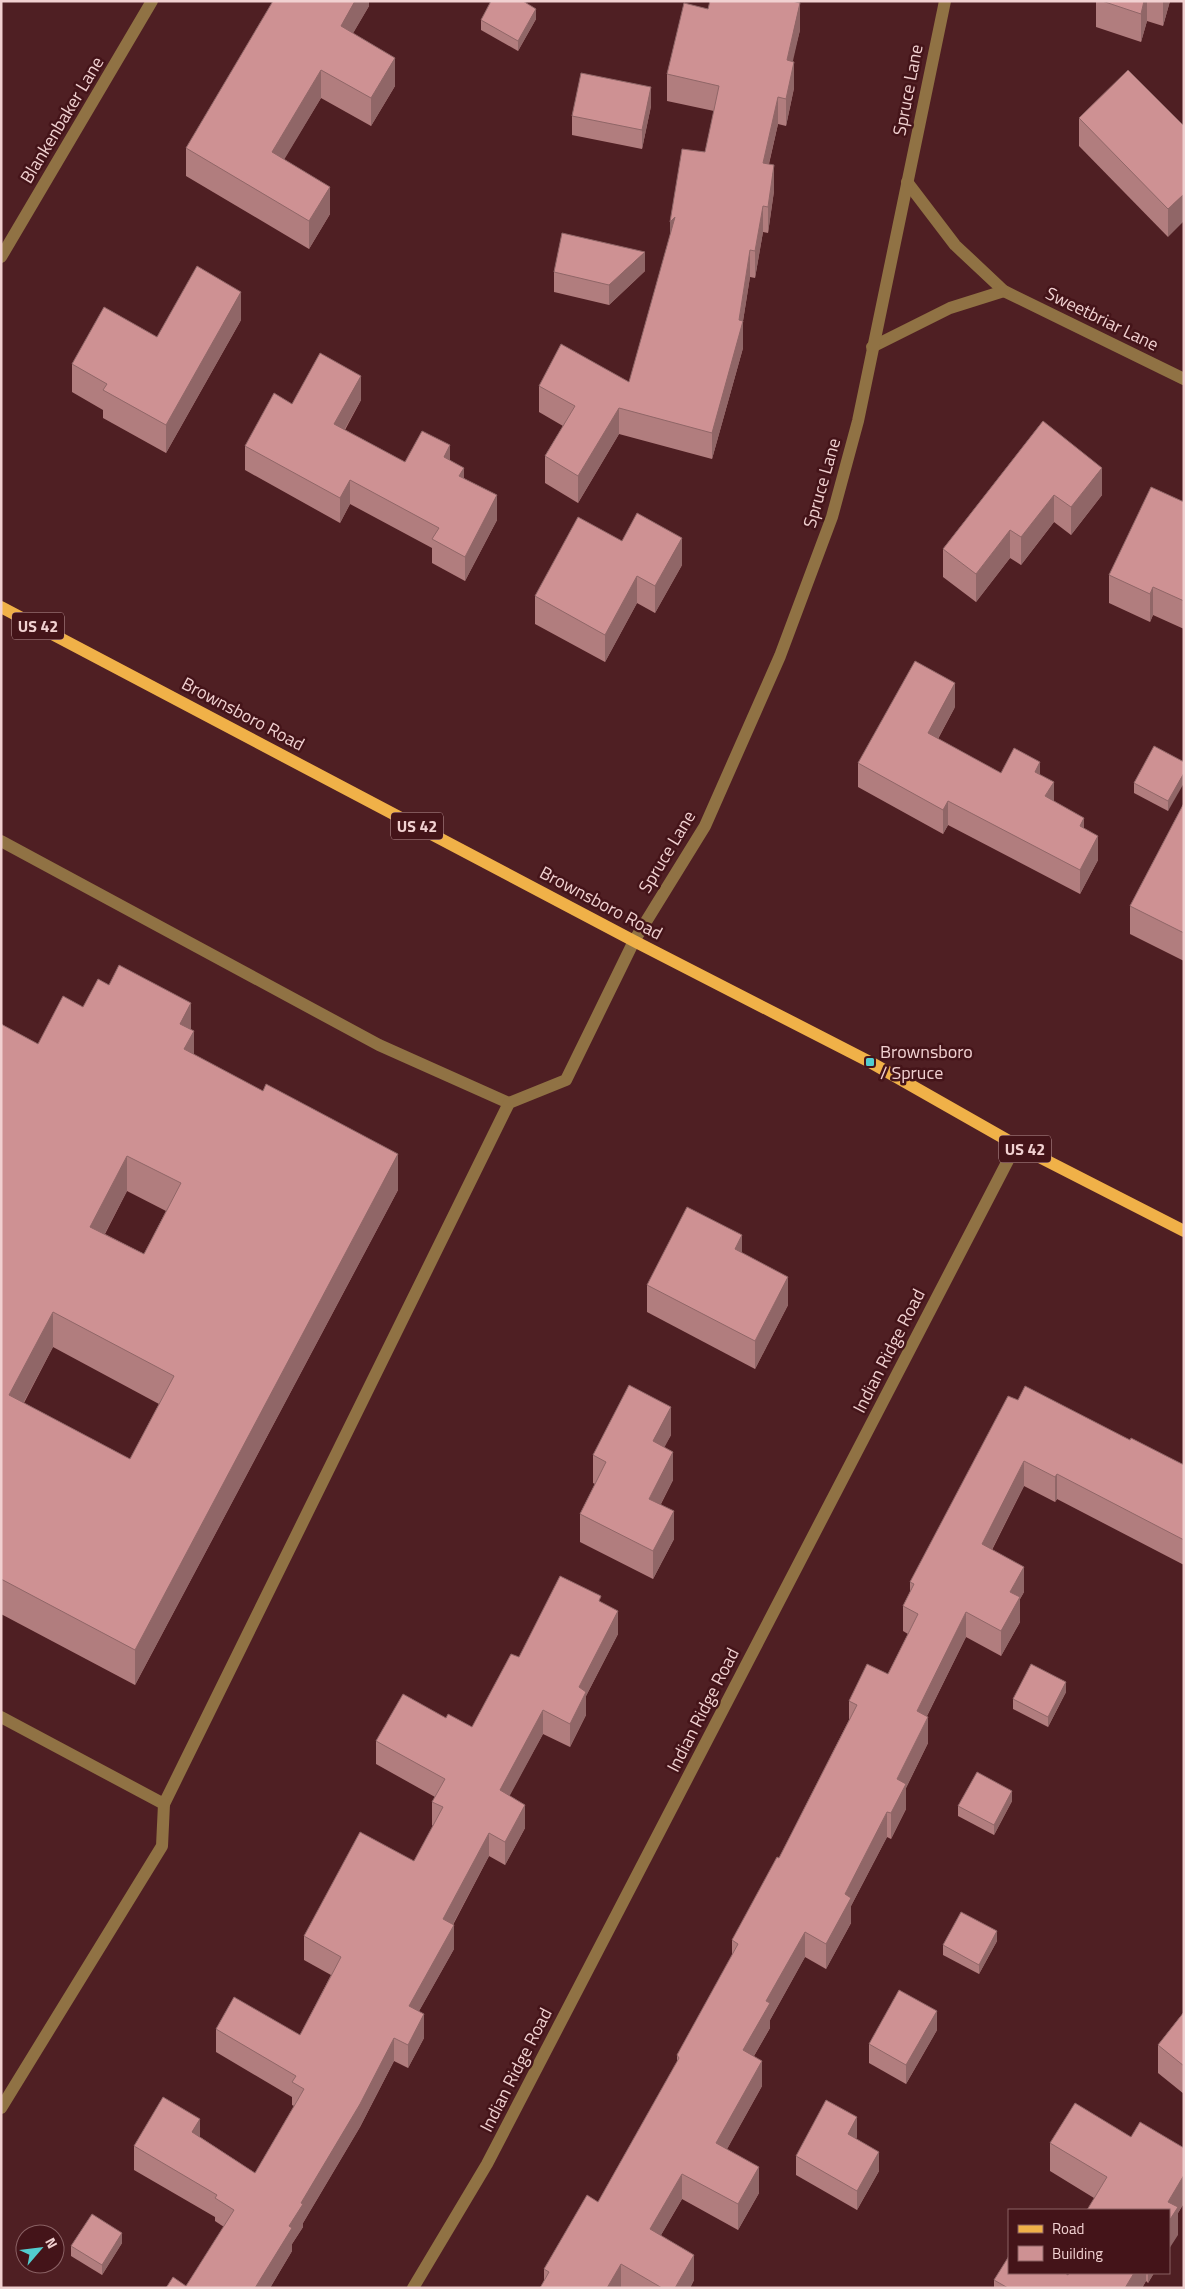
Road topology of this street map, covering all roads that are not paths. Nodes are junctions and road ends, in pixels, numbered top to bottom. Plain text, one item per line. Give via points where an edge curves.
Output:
1 (152, 1) edge
2 (944, 1) edge
3 (908, 182) junction
4 (1, 257) edge
5 (1004, 291) junction
6 (872, 347) junction
7 (1184, 379) edge
8 (1, 607) edge
9 (1, 841) edge
10 (634, 941) junction
11 (509, 1103) junction
12 (1016, 1145) junction
13 (1184, 1231) edge
14 (1, 1717) edge
15 (164, 1804) junction
16 (1, 2108) edge
17 (413, 2288) edge

1 - 4 street, Blankenbaker Lane
2 - 3 street, Spruce Lane
3 - 5 street, Sweetbriar Lane via 955,245
3 - 6 street, Spruce Lane
5 - 6 street via 950,308
5 - 7 street, Sweetbriar Lane
6 - 10 street, Spruce Lane via 858,421 832,517 780,656 705,826
8 - 10 main road, Brownsboro Road / US 42
9 - 11 street via 379,1045
10 - 11 street, Spruce Lane via 566,1080
10 - 12 main road, Brownsboro Road / US 42 via 870,1062
11 - 15 street
12 - 13 main road, Brownsboro Road / US 42
12 - 17 street, Indian Ridge Road via 487,2164
14 - 15 street
15 - 16 street via 162,1846

